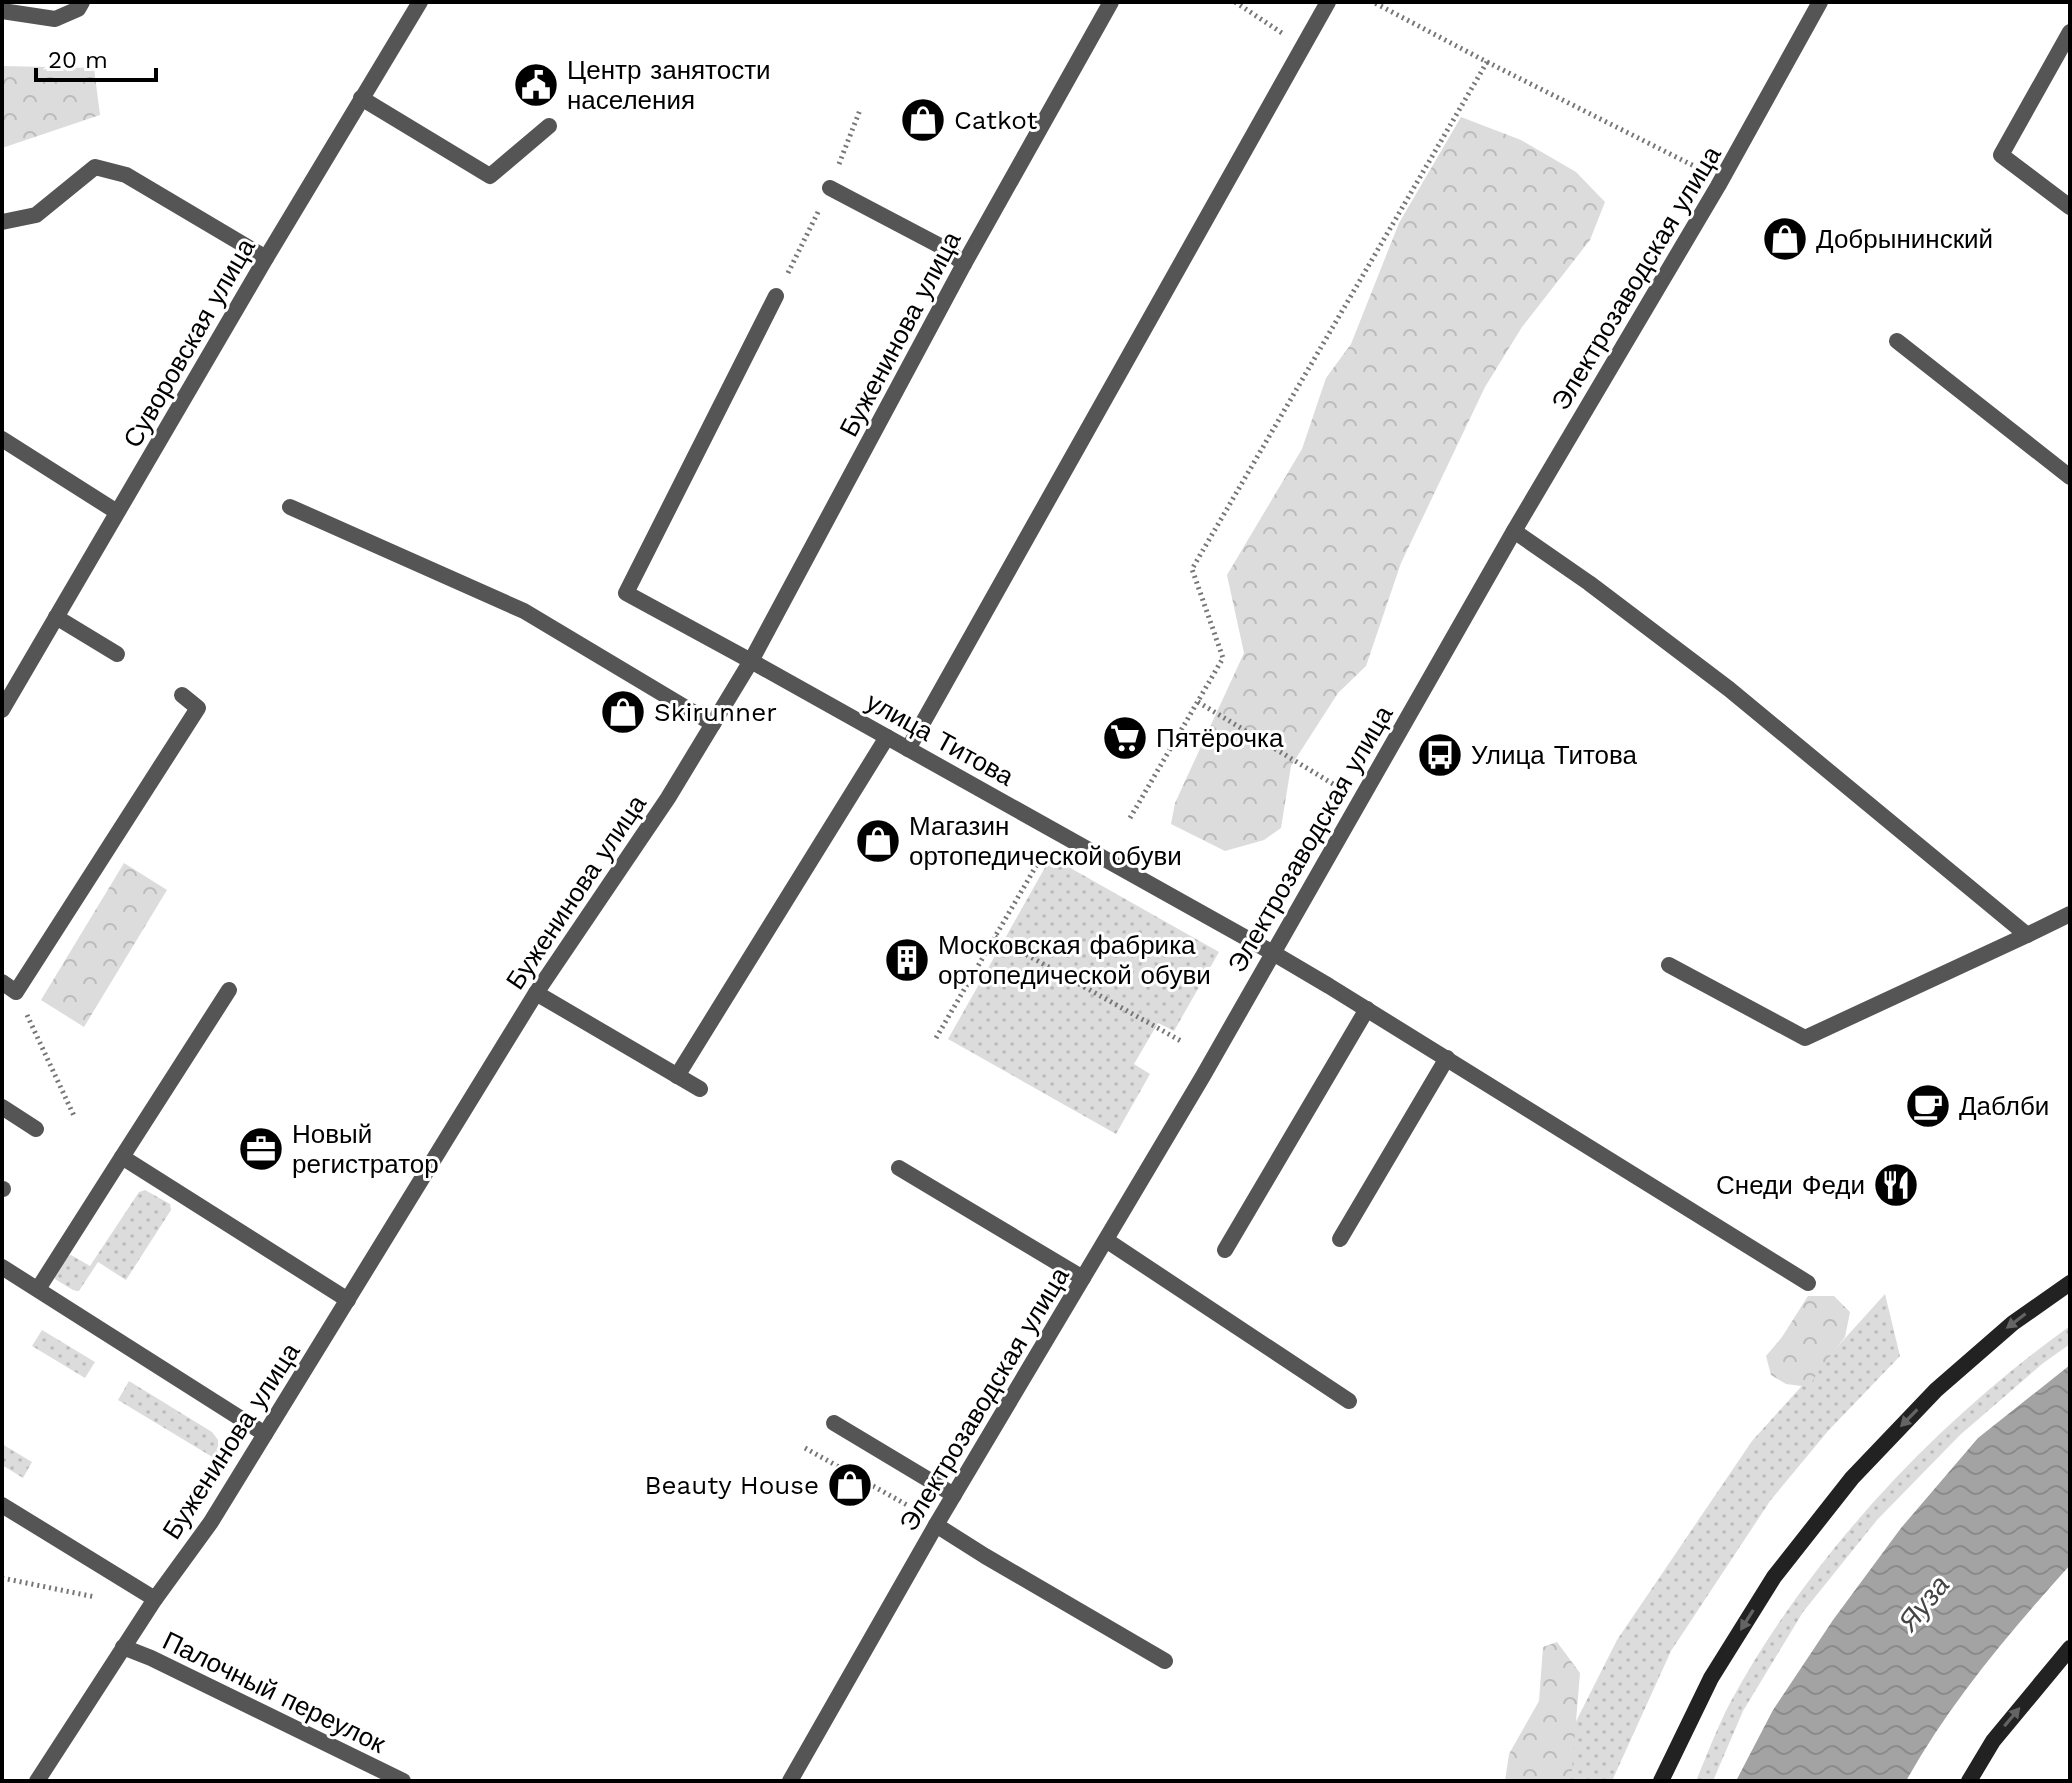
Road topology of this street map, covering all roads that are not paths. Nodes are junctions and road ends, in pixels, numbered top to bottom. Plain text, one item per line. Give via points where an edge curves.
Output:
1 (82, 2) edge
2 (420, 2) edge
3 (1111, 2) edge
4 (1328, 2) edge
5 (1820, 2) edge
6 (2, 11) edge
7 (2070, 32) edge
8 (361, 98) junction
9 (549, 126) dead end
10 (830, 188) road end
11 (2070, 207) edge
12 (2, 222) edge
13 (266, 258) junction
14 (964, 264) junction
15 (776, 296) road end
16 (1897, 341) dead end
17 (2, 439) edge
18 (2070, 477) edge
19 (290, 507) dead end
20 (117, 512) junction
21 (1514, 531) junction
22 (56, 617) junction
23 (117, 654) dead end
24 (751, 661) junction
25 (182, 695) dead end
26 (2, 710) edge
27 (713, 724) junction
28 (887, 737) junction
29 (908, 749) junction
30 (2070, 914) edge
31 (2027, 935) junction
32 (1273, 953) junction
33 (1669, 965) dead end
34 (9, 987) edge
35 (229, 990) dead end
36 (536, 993) junction
37 (1367, 1009) junction
38 (1447, 1058) junction
39 (677, 1076) junction
40 (700, 1089) dead end
41 (2, 1107) edge
42 (36, 1129) dead end
43 (122, 1157) junction
44 (899, 1168) dead end
45 (1340, 1239) dead end
46 (1106, 1240) junction
47 (1225, 1250) dead end
48 (2, 1267) edge
49 (1083, 1278) junction
50 (1808, 1283) dead end
51 (2070, 1283) edge
52 (38, 1289) junction
53 (348, 1300) junction
54 (1349, 1401) dead end
55 (834, 1423) dead end
56 (265, 1434) junction
57 (954, 1495) junction
58 (2, 1505) edge
59 (936, 1525) junction
60 (155, 1599) junction
61 (123, 1647) junction
62 (2070, 1648) edge
63 (1165, 1661) dead end
64 (37, 1781) edge
65 (403, 1781) edge
66 (790, 1781) edge
67 (1661, 1781) edge
68 (1969, 1781) edge

1 - 6 street via 55,19
2 - 8 street, Суворовская улица
3 - 14 street, Буженинова улица
4 - 29 street
5 - 21 street, Электрозаводская улица via 1731,165
7 - 11 street via 2001,155
8 - 9 street via 490,176
8 - 13 street, Суворовская улица
10 - 14 street via 944,248
12 - 13 street via 36,215 95,167 126,175
13 - 20 street, Суворовская улица
14 - 24 street, Буженинова улица
15 - 24 street, улица Титова via 626,593
16 - 18 street
17 - 20 street
19 - 27 street via 524,611
20 - 22 street, Суворовская улица
21 - 31 street via 1729,689
21 - 32 street, Электрозаводская улица
22 - 23 street
22 - 26 street, Суворовская улица
24 - 27 street, Буженинова улица
24 - 28 street, улица Титова
25 - 34 street via 198,708
27 - 36 street, Буженинова улица
28 - 29 street, улица Титова
28 - 39 street
29 - 32 street, улица Титова
30 - 31 street
31 - 33 street via 1805,1038
32 - 37 street, улица Титова
32 - 46 street, Электрозаводская улица
35 - 43 street
36 - 39 street
36 - 53 street, Буженинова улица
37 - 38 street, улица Титова
37 - 47 street
38 - 45 street
38 - 50 street, улица Титова
39 - 40 street
41 - 42 street
43 - 52 street
43 - 53 street
44 - 49 street
46 - 49 street, Электрозаводская улица
46 - 54 street
48 - 52 street
49 - 57 street, Электрозаводская улица
51 -> 67 main road via 2013,1323 1936,1390 1852,1478 1774,1577 1711,1678
52 - 56 street
53 - 56 street, Буженинова улица
55 - 57 street
56 - 60 street, Буженинова улица
57 - 59 street, Электрозаводская улица
58 - 60 street, Палочный переулок
59 - 63 street
59 - 66 street, Электрозаводская улица
60 - 61 street, Буженинова улица
61 - 64 street, Буженинова улица
61 - 65 street, Палочный переулок
68 -> 62 main road via 1993,1741

